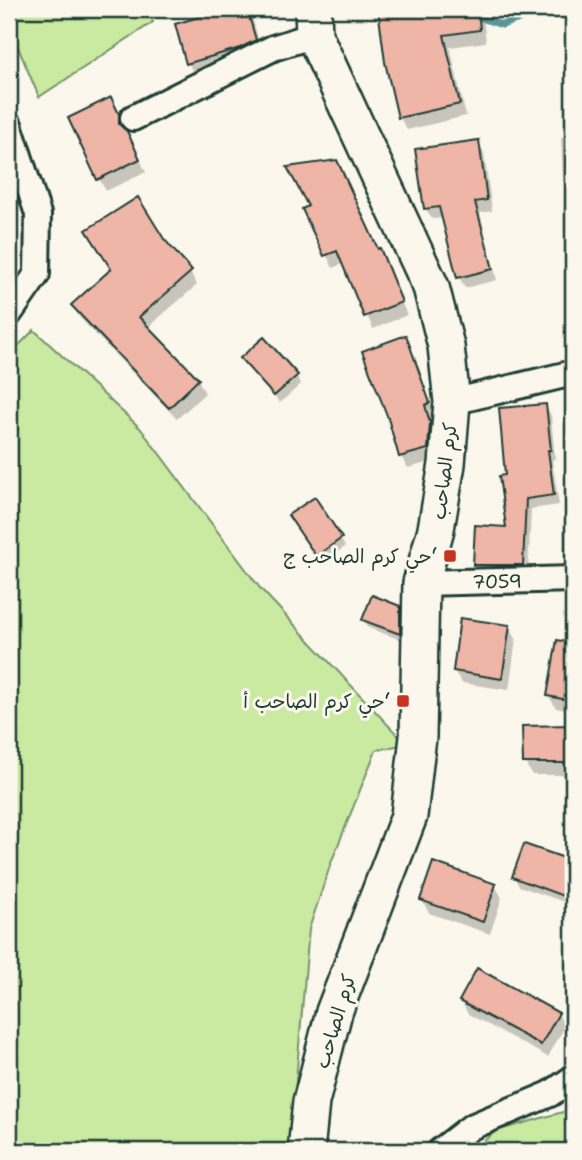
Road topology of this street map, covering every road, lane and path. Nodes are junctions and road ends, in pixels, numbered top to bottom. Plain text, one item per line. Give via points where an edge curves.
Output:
1 (314, 22) edge
2 (133, 118) dead end
3 (9, 125) edge
4 (9, 314) edge
5 (573, 373) edge
6 (452, 402) junction
7 (573, 579) edge
8 (421, 583) junction
9 (573, 1078) edge
10 (306, 1151) edge
11 (440, 1151) edge

1 - 2 street via 273,48
1 - 6 street, كرم الصاحب via 431,287 446,346
3 - 4 street via 38,214 37,274
5 - 6 street
6 - 8 street, كرم الصاحب via 439,516
7 - 8 street, 7059
8 - 10 street, كرم الصاحب via 418,737 409,816 334,1012 311,1102
9 - 11 street via 550,1094 471,1127

